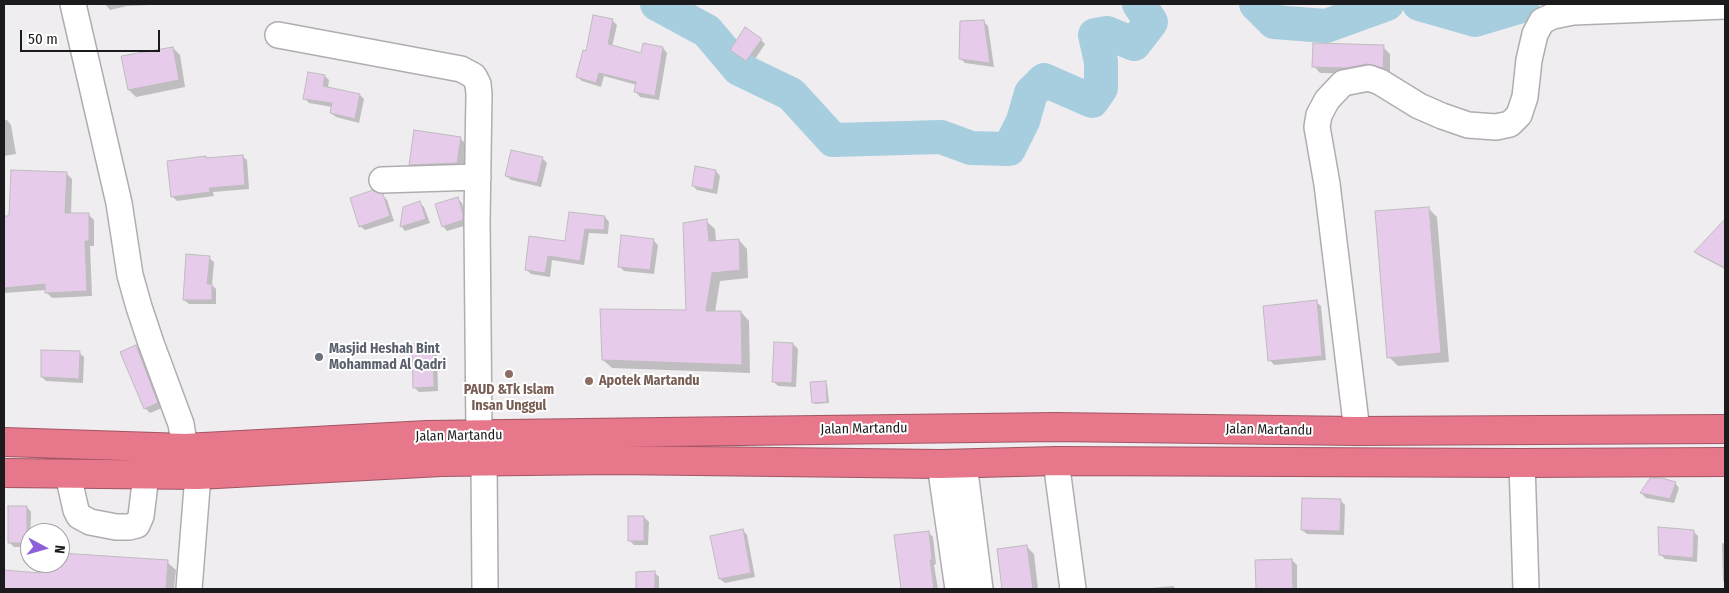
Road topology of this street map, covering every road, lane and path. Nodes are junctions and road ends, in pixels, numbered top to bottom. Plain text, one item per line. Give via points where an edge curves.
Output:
1 (73, 4) edge
2 (1725, 6) edge
3 (278, 35) dead end
4 (478, 176) junction
5 (382, 180) dead end
6 (1725, 429) edge
7 (1357, 431) junction
8 (4, 442) edge
9 (613, 447) junction
10 (185, 448) junction
11 (482, 448) junction
12 (1056, 461) junction
13 (1725, 462) edge
14 (1522, 463) junction
15 (952, 464) junction
16 (4, 473) edge
17 (68, 475) junction
18 (146, 475) junction
19 (198, 475) junction
20 (189, 589) edge
21 (485, 589) edge
22 (958, 589) edge
23 (980, 589) edge
24 (1073, 589) edge
25 (1526, 589) edge

1 - 10 street via 119,203 132,283 179,417
2 - 7 street via 1574,12 1542,21 1535,34 1529,60 1523,106 1510,124 1496,127 1468,125 1419,106 1369,78 1343,83 1327,100 1317,127
3 - 4 street via 461,69 474,76 478,84
4 - 5 street
4 - 11 street
6 - 7 highway, Jalan Martandu
7 - 9 highway, Jalan Martandu via 1055,427
8 - 10 highway, Jalan Martandu
9 - 11 highway, Jalan Martandu
9 - 15 highway, Jalan Martandu
10 - 11 highway, Jalan Martandu via 427,435
11 - 19 highway, Jalan Martandu via 441,462
11 - 21 street
12 - 14 highway, Jalan Martandu
12 - 15 highway, Jalan Martandu
12 - 24 street
13 - 14 highway, Jalan Martandu
14 - 25 street
15 - 22 street
15 - 23 street
16 - 17 highway, Jalan Martandu
17 - 18 highway, Jalan Martandu
17 - 18 street via 79,516 90,522 129,527 137,525 141,516
18 - 19 highway, Jalan Martandu
19 - 20 street

